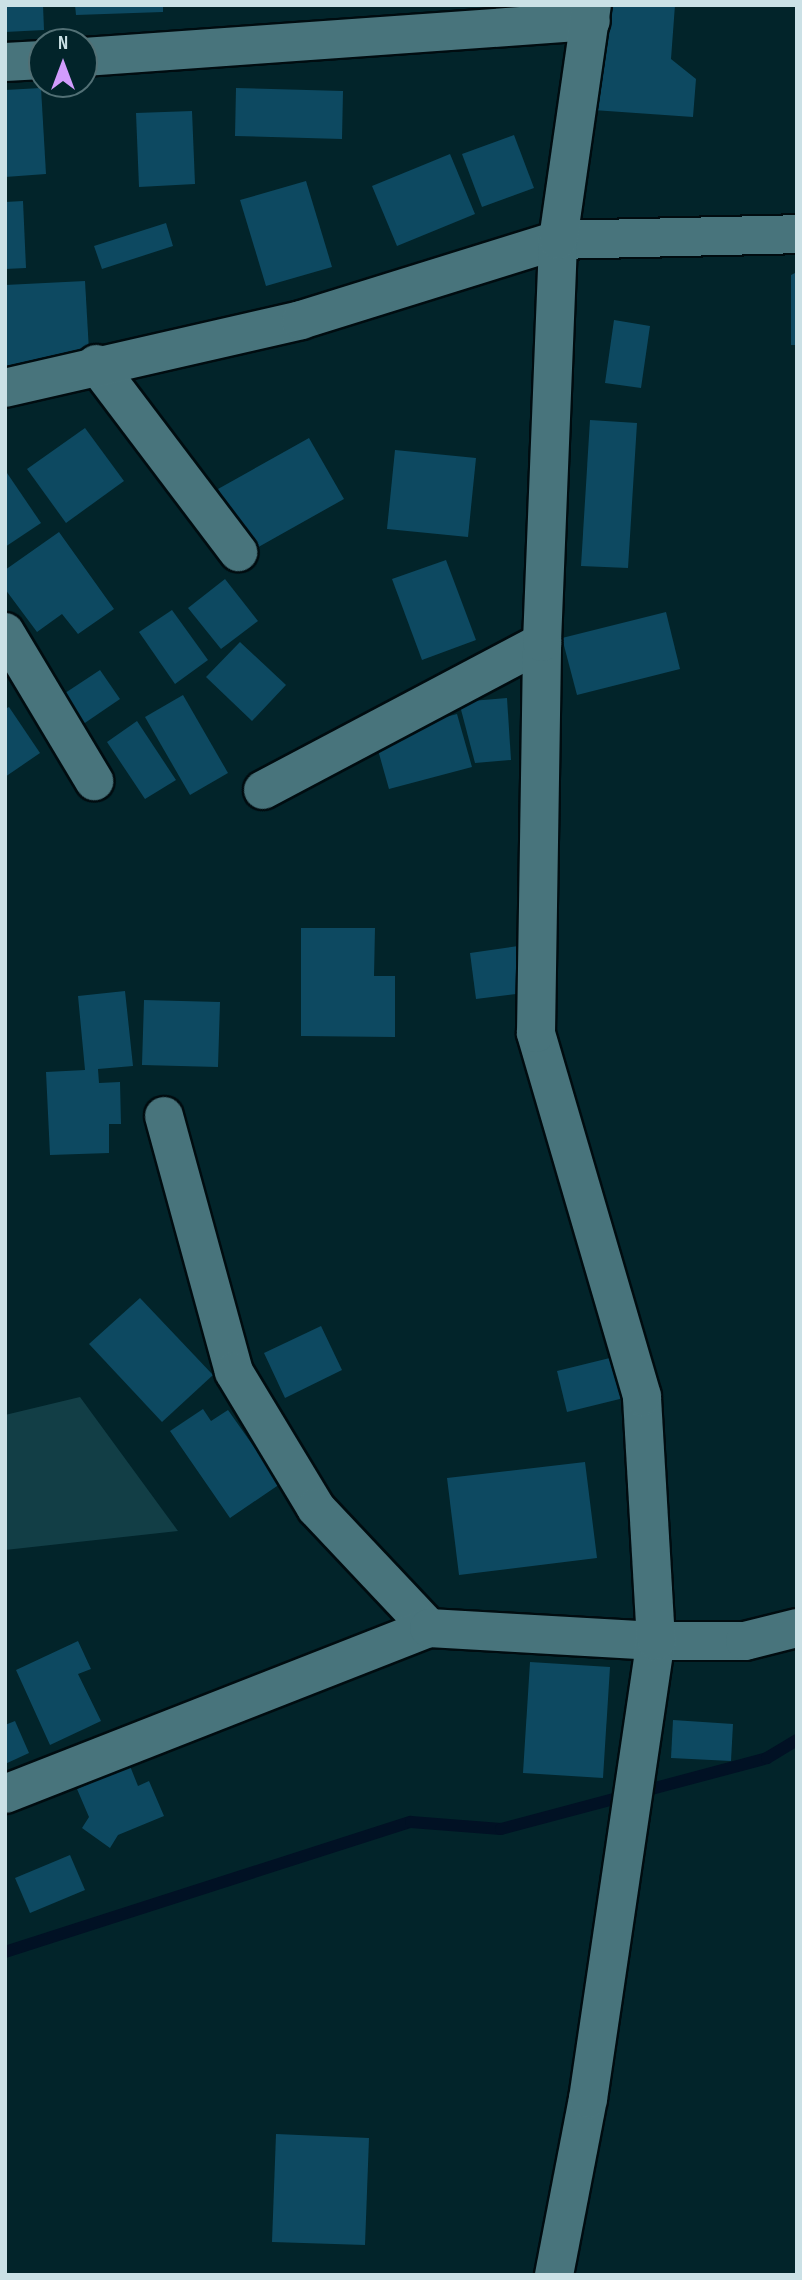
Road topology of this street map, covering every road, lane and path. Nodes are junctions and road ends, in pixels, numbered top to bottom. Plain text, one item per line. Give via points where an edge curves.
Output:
1 (592, 13) edge
2 (98, 56) edge
3 (28, 61) edge
4 (5, 62) edge
5 (797, 234) edge
6 (558, 240) junction
7 (96, 364) junction
8 (5, 388) edge
9 (238, 552) dead end
10 (5, 632) edge
11 (542, 642) junction
12 (94, 781) dead end
13 (263, 790) dead end
14 (164, 1116) dead end
15 (429, 1628) junction
16 (797, 1628) edge
17 (656, 1641) junction
18 (5, 1794) edge
19 (554, 2275) edge

1 - 2 street
1 - 6 street
3 - 4 street
5 - 6 street
6 - 7 street via 301,320
6 - 11 street
7 - 8 street
7 - 9 street
10 - 12 street
11 - 13 street
11 - 17 street via 536,1032 642,1396
14 - 15 street via 234,1372 316,1508
15 - 17 street
15 - 18 street
16 - 17 street via 746,1641
17 - 19 street via 588,2099

